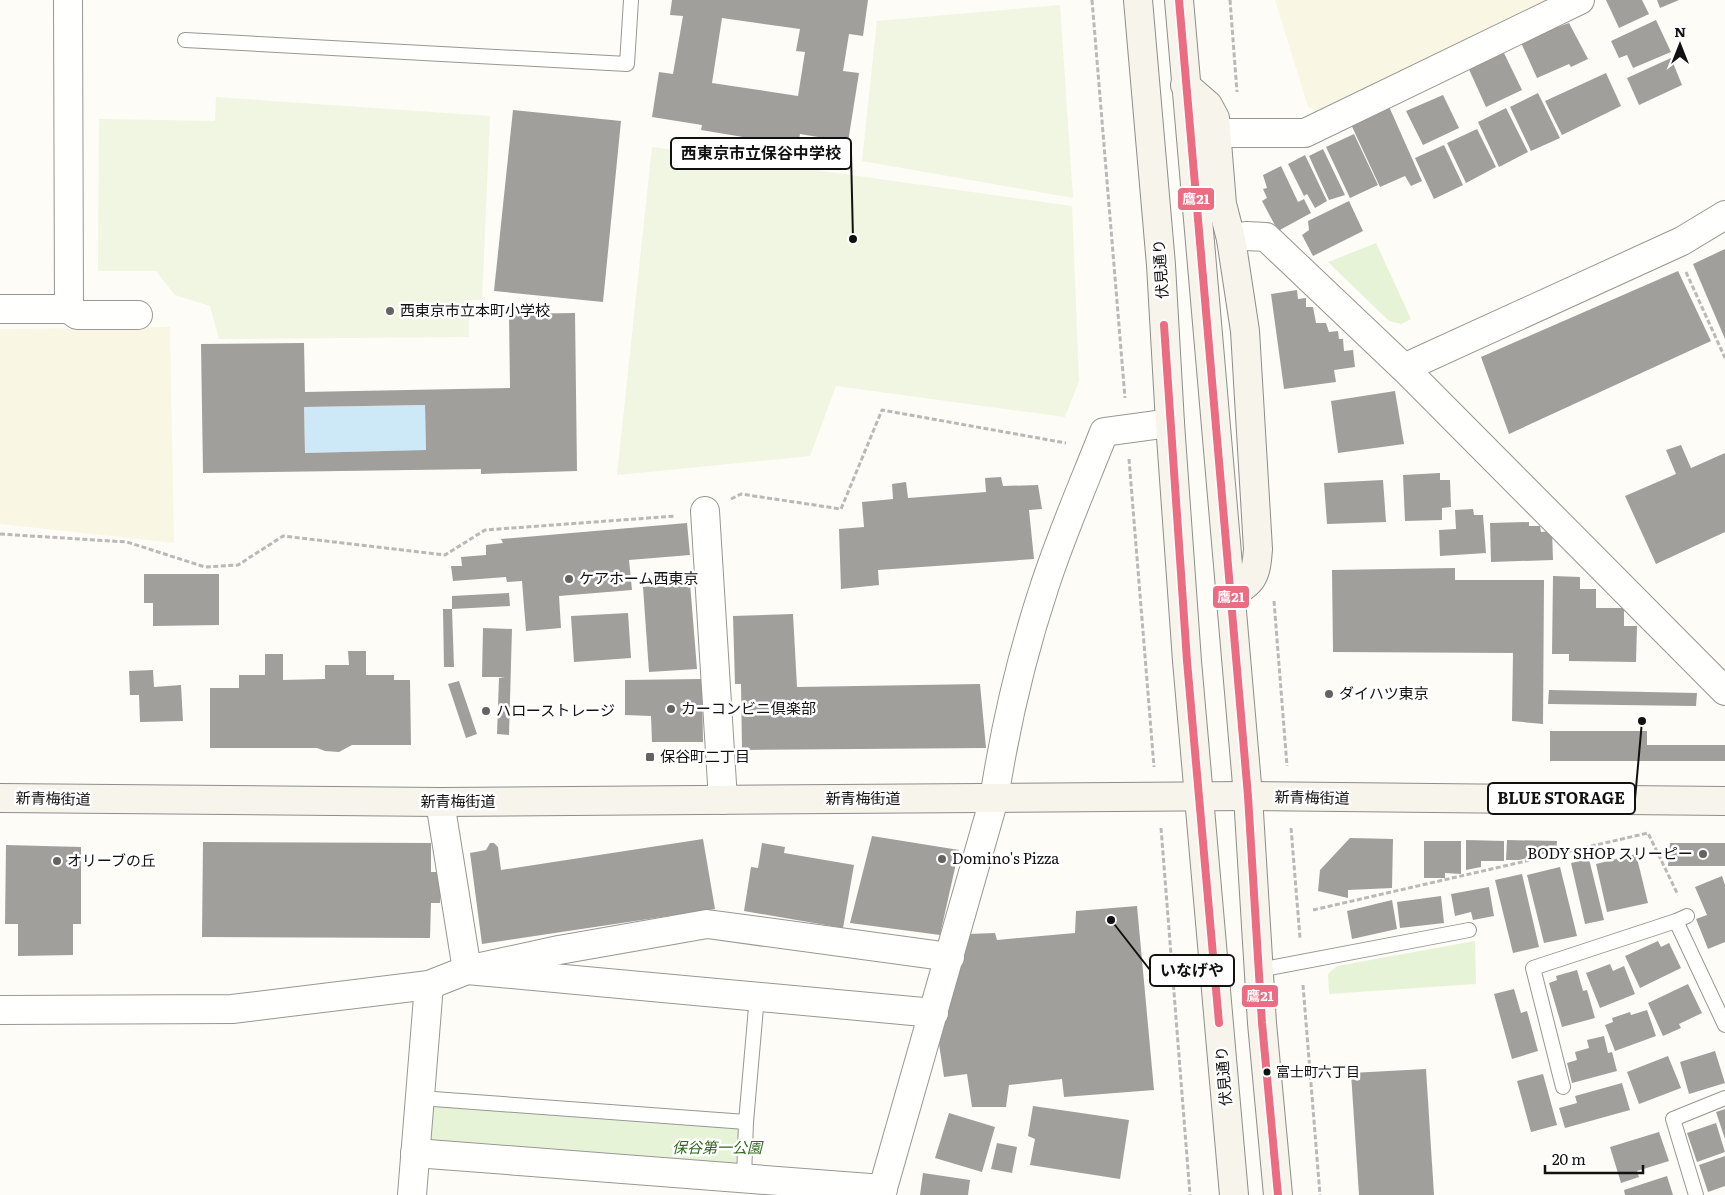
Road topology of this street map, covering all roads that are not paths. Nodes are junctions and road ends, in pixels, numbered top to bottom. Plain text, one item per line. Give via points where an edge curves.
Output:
1 (68, 0) edge
2 (631, 0) edge
3 (1138, 0) edge
4 (1179, 0) edge
5 (1580, 0) edge
6 (185, 40) dead end
7 (1185, 85) junction
8 (1216, 133) junction
9 (1725, 215) edge
10 (1231, 239) junction
11 (0, 310) edge
12 (69, 310) junction
13 (138, 316) dead end
14 (1404, 368) junction
15 (1170, 423) junction
16 (705, 511) road end
17 (1229, 595) junction
18 (1725, 691) edge
19 (1248, 796) junction
20 (0, 798) edge
21 (1200, 798) junction
22 (994, 799) junction
23 (723, 800) junction
24 (1725, 801) edge
25 (440, 802) junction
26 (1469, 930) dead end
27 (950, 957) junction
28 (467, 970) junction
29 (1259, 970) junction
30 (429, 985) junction
31 (757, 996) junction
32 (0, 1010) edge
33 (934, 1012) junction
34 (1725, 1025) edge
35 (1563, 1086) dead end
36 (420, 1098) junction
37 (1725, 1098) edge
38 (746, 1122) junction
39 (416, 1153) junction
40 (744, 1177) junction
41 (882, 1192) edge
42 (412, 1195) edge
43 (1234, 1195) edge
44 (1278, 1195) edge
45 (1696, 1195) edge

1 - 12 street
2 - 6 lane via 627,64
3 - 15 main road, 伏見通り via 1161,265
4 - 7 main road
5 - 8 street via 1305,133
7 - 8 main road via 1208,105 1215,118
7 - 17 main road
8 - 10 main road via 1222,204
9 - 14 street via 1673,245
10 - 14 street via 1266,237
10 - 17 main road via 1245,331 1258,550 1256,574 1245,587
11 - 12 street
12 - 13 street via 76,315
14 - 18 street
15 - 21 main road, 伏見通り
15 - 22 street via 1104,432 1044,586 1004,736
16 - 23 street
17 - 19 main road
19 - 21 main road, 新青梅街道
19 - 24 main road, 新青梅街道
19 - 29 main road
20 - 25 main road, 新青梅街道
21 - 22 main road, 新青梅街道
21 - 43 main road, 伏見通り
22 - 23 main road, 新青梅街道
22 - 27 street
23 - 25 main road, 新青梅街道
25 - 28 street
26 - 29 lane
27 - 28 street via 706,924
27 - 33 street
28 - 30 street
28 - 31 street
29 - 44 main road
30 - 32 street via 232,1009
30 - 36 street
31 - 33 street
31 - 38 lane
33 - 41 street
34 - 35 lane via 1682,918 1533,968
36 - 38 lane
36 - 39 street
37 - 45 lane via 1673,1119
38 - 40 lane
39 - 40 street
39 - 42 street
40 - 41 street

